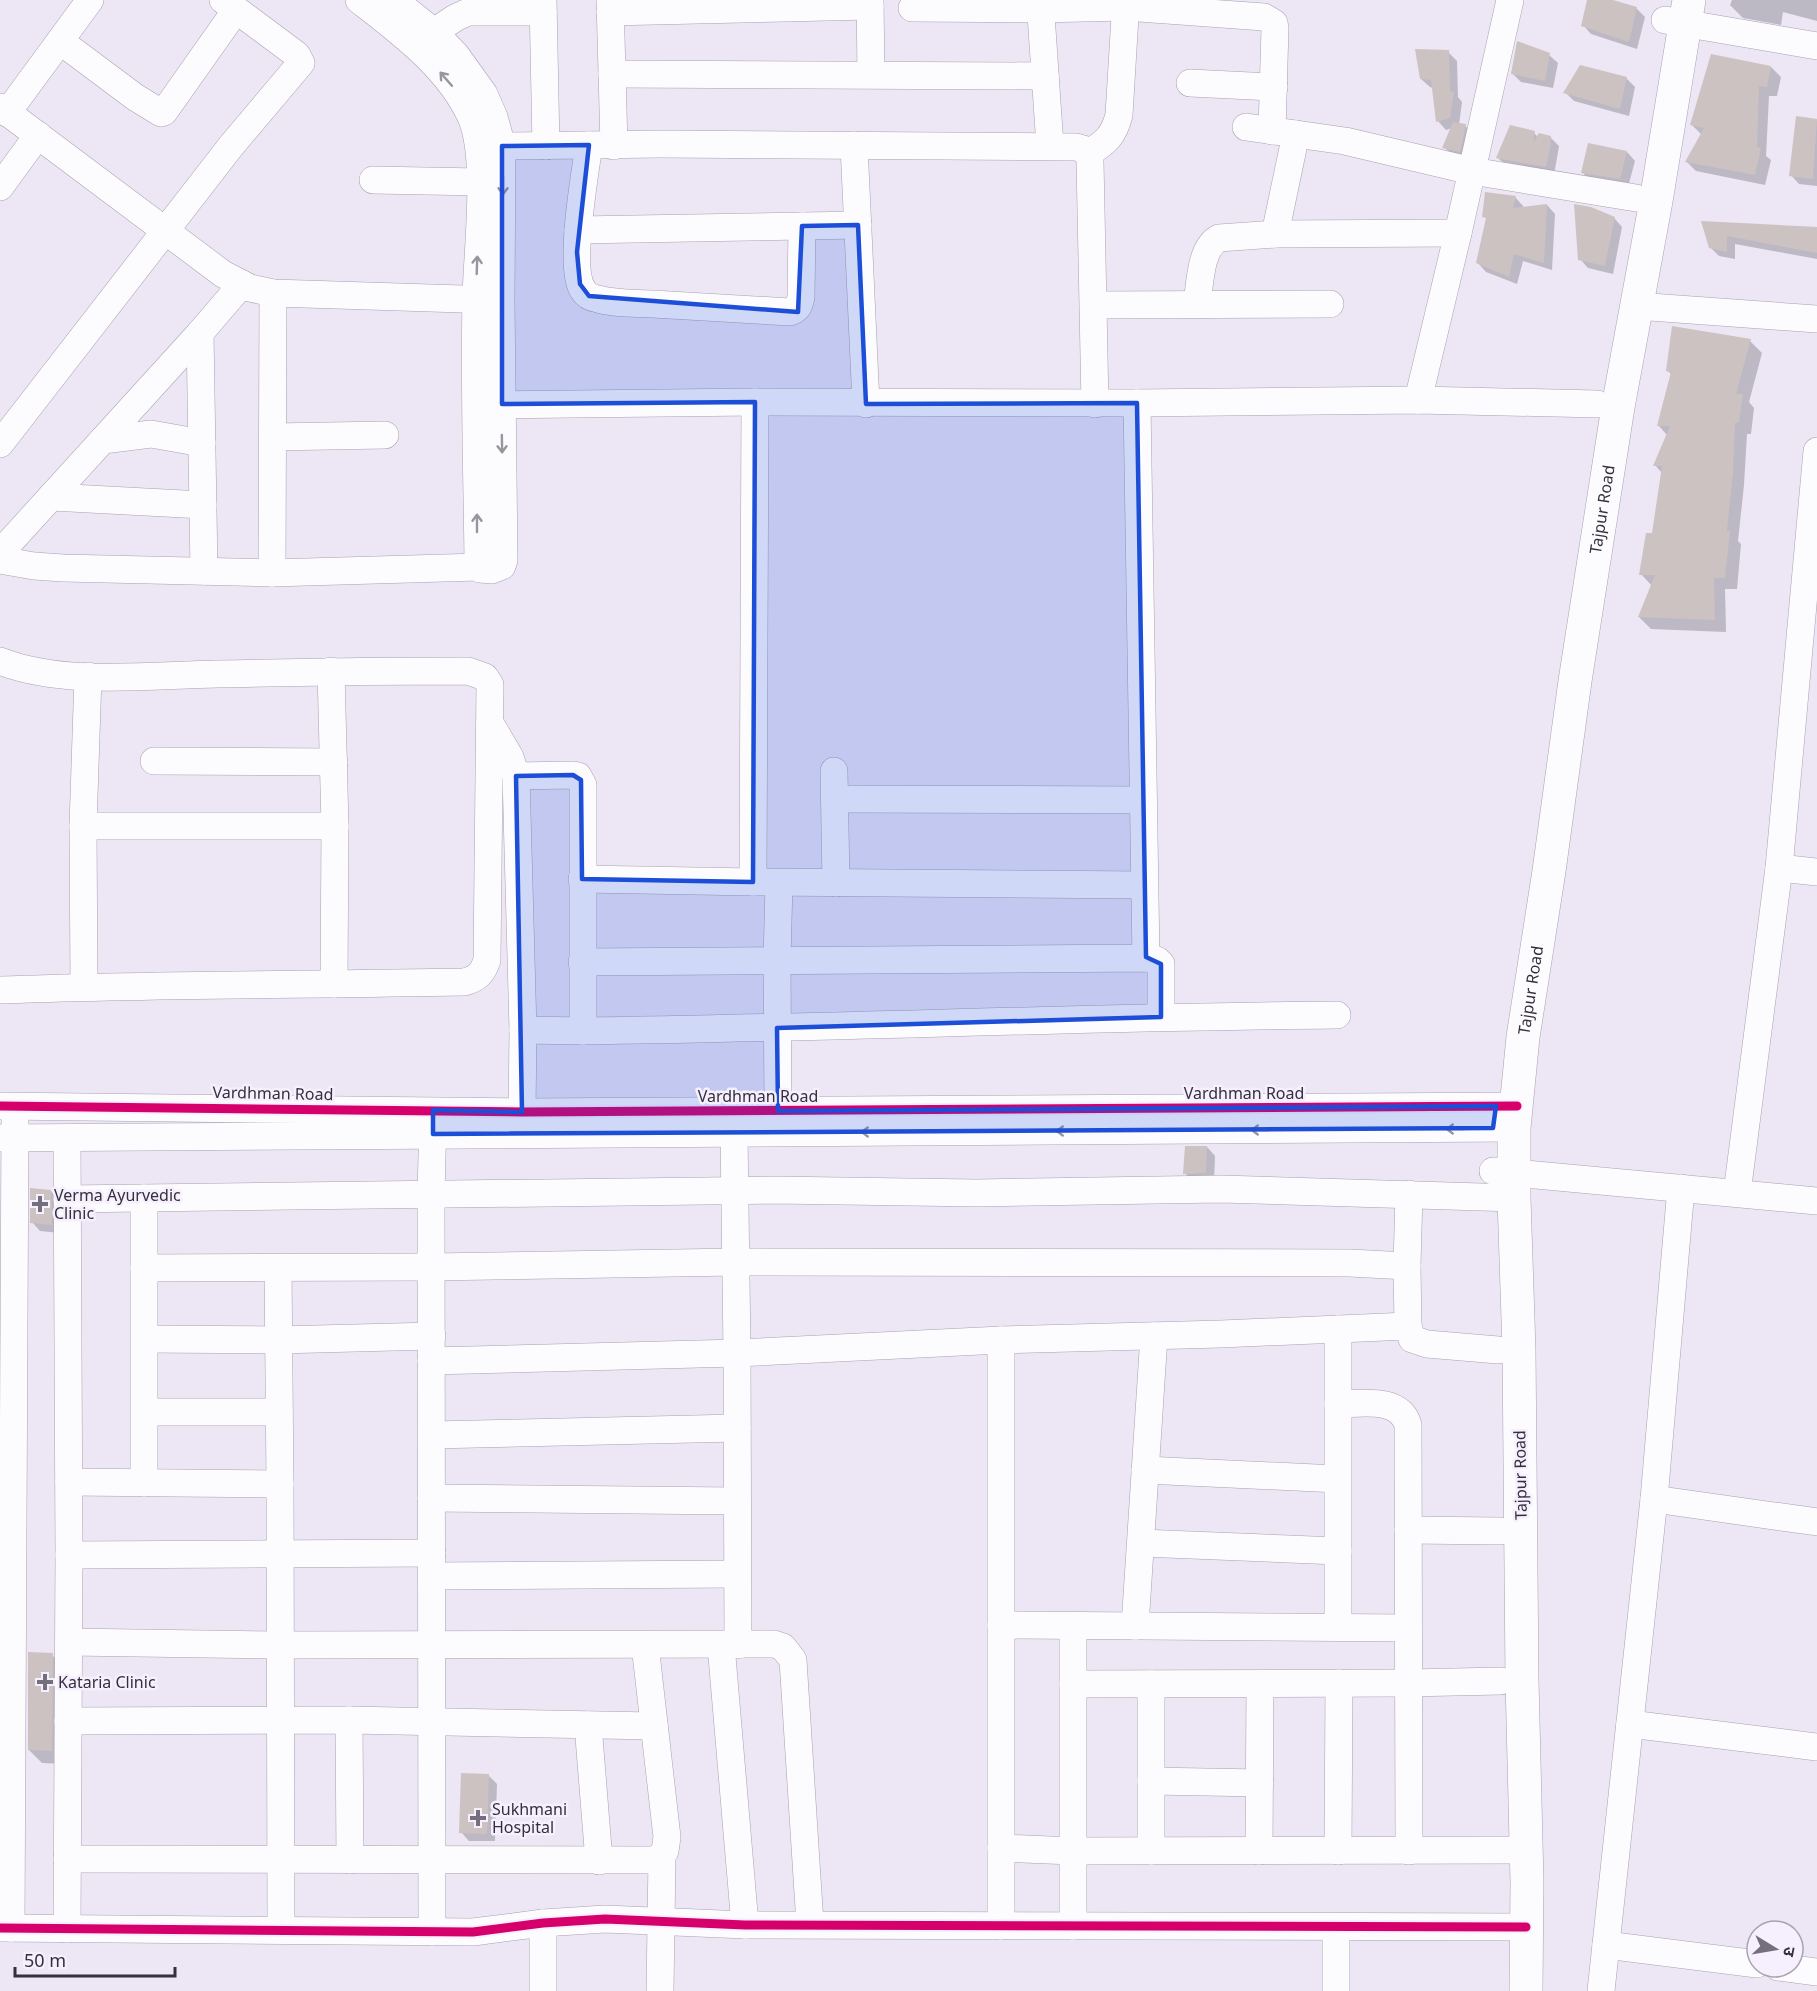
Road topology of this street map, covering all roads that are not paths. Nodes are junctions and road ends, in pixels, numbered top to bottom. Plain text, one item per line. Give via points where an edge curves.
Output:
1 (90, 0) edge
2 (359, 0) edge
3 (394, 0) edge
4 (1510, 0) edge
5 (870, 3) edge
6 (1125, 4) edge
7 (229, 5) edge
8 (1040, 5) edge
9 (467, 6) edge
10 (543, 6) edge
11 (610, 6) edge
12 (912, 8) dead end
13 (1677, 11) edge
14 (434, 32) junction
15 (60, 41) junction
16 (1817, 46) edge
17 (612, 74) junction
18 (871, 74) junction
19 (1045, 76) junction
20 (1190, 83) dead end
21 (1274, 87) junction
22 (4, 110) edge
23 (1272, 131) junction
24 (38, 135) junction
25 (854, 145) junction
26 (502, 146) junction
27 (546, 146) junction
28 (601, 146) junction
29 (1050, 146) junction
30 (1088, 153) junction
31 (1472, 171) junction
32 (373, 180) dead end
33 (480, 182) junction
34 (0, 187) edge
35 (1636, 198) junction
36 (858, 225) junction
37 (802, 226) junction
38 (578, 230) junction
39 (167, 231) junction
40 (1458, 233) junction
41 (1275, 234) junction
42 (242, 284) junction
43 (273, 293) junction
44 (489, 300) junction
45 (1197, 303) junction
46 (1330, 304) dead end
47 (1094, 305) junction
48 (1636, 306) junction
49 (1817, 319) edge
50 (200, 333) junction
51 (1418, 400) junction
52 (755, 402) junction
53 (1137, 403) junction
54 (489, 404) junction
55 (866, 404) junction
56 (1095, 404) junction
57 (1597, 404) junction
58 (385, 435) dead end
59 (273, 438) junction
60 (103, 440) junction
61 (202, 443) junction
62 (0, 444) edge
63 (1817, 451) edge
64 (51, 497) junction
65 (203, 505) junction
66 (1813, 536) edge
67 (0, 553) edge
68 (0, 560) edge
69 (204, 571) junction
70 (272, 573) junction
71 (0, 661) edge
72 (331, 671) junction
73 (88, 676) junction
74 (489, 722) junction
75 (154, 761) dead end
76 (334, 762) junction
77 (834, 771) dead end
78 (516, 776) junction
79 (835, 799) junction
80 (1143, 800) junction
81 (82, 826) junction
82 (335, 826) junction
83 (1779, 868) junction
84 (1817, 872) edge
85 (582, 879) junction
86 (766, 882) junction
87 (836, 883) junction
88 (1144, 885) junction
89 (1146, 958) junction
90 (777, 961) junction
91 (582, 962) junction
92 (334, 984) junction
93 (84, 987) junction
94 (0, 990) edge
95 (1337, 1015) dead end
96 (1161, 1017) junction
97 (777, 1029) junction
98 (523, 1030) junction
99 (583, 1030) junction
100 (8, 1106) edge
101 (778, 1111) junction
102 (522, 1113) junction
103 (1505, 1117) junction
104 (433, 1122) junction
105 (734, 1132) junction
106 (7, 1138) edge
107 (67, 1138) junction
108 (1503, 1185) junction
109 (1680, 1188) junction
110 (736, 1191) junction
111 (1737, 1193) junction
112 (431, 1194) junction
113 (1409, 1194) junction
114 (144, 1198) junction
115 (67, 1199) junction
116 (1817, 1201) edge
117 (736, 1262) junction
118 (1407, 1266) junction
119 (144, 1268) junction
120 (278, 1268) junction
121 (432, 1268) junction
122 (1408, 1326) junction
123 (1338, 1329) junction
124 (1154, 1336) junction
125 (145, 1339) junction
126 (279, 1340) junction
127 (1001, 1340) junction
128 (431, 1348) junction
129 (1498, 1350) junction
130 (737, 1353) junction
131 (1338, 1404) junction
132 (144, 1412) junction
133 (279, 1412) junction
134 (737, 1428) junction
135 (432, 1435) junction
136 (1145, 1470) junction
137 (1338, 1479) junction
138 (69, 1482) junction
139 (144, 1483) junction
140 (280, 1484) junction
141 (431, 1498) junction
142 (1654, 1499) junction
143 (737, 1501) junction
144 (1817, 1522) edge
145 (1408, 1530) junction
146 (1500, 1530) junction
147 (1140, 1543) junction
148 (1338, 1551) junction
149 (280, 1554) junction
150 (69, 1555) junction
151 (432, 1564) junction
152 (737, 1574) junction
153 (1001, 1625) junction
154 (1073, 1626) junction
155 (1135, 1626) junction
156 (1338, 1627) junction
157 (1408, 1628) junction
158 (69, 1642) junction
159 (433, 1644) junction
160 (280, 1645) junction
161 (645, 1645) junction
162 (730, 1645) junction
163 (1501, 1680) junction
164 (1339, 1683) junction
165 (1408, 1683) junction
166 (1073, 1684) junction
167 (1151, 1684) junction
168 (1260, 1684) junction
169 (349, 1720) junction
170 (68, 1721) junction
171 (280, 1721) junction
172 (432, 1722) junction
173 (1630, 1724) junction
174 (588, 1725) junction
175 (654, 1725) junction
176 (1817, 1747) edge
177 (1151, 1781) junction
178 (1260, 1783) junction
179 (1001, 1848) junction
180 (1516, 1850) junction
181 (1073, 1851) junction
182 (1151, 1851) junction
183 (1259, 1851) junction
184 (1338, 1851) junction
185 (1409, 1851) junction
186 (662, 1857) junction
187 (280, 1858) junction
188 (67, 1859) junction
189 (350, 1860) junction
190 (432, 1861) junction
191 (599, 1861) junction
192 (660, 1921) junction
193 (543, 1923) junction
194 (810, 1924) junction
195 (745, 1925) junction
196 (1001, 1926) junction
197 (1073, 1926) junction
198 (1516, 1927) junction
199 (5, 1928) edge
200 (1336, 1928) junction
201 (67, 1929) junction
202 (281, 1930) junction
203 (432, 1932) junction
204 (1606, 1945) junction
205 (1745, 1962) edge
206 (543, 1991) edge
207 (660, 1991) edge
208 (1336, 1991) edge
209 (1506, 1991) edge
210 (1526, 1991) edge
211 (1601, 1991) edge

1 - 15 street
33 -> 2 street via 477,141 460,95 399,31
3 - 14 street
4 - 31 street
5 - 11 street
5 - 18 street
6 - 8 street
6 - 21 street via 1269,19 1275,28
6 - 30 street via 1116,128 1104,145
7 - 15 street via 161,113
7 - 39 street via 297,55 301,63
8 - 12 street
8 - 19 street
9 - 10 street
9 - 14 street
10 - 27 street
11 - 17 street
13 - 16 street
13 - 35 main road, Tajpur Road
13 - 48 main road, Tajpur Road via 1656,201
14 - 26 street via 484,94
15 - 22 street
17 - 18 street
17 - 28 street
18 - 19 street
19 - 29 street
20 - 21 street
21 - 23 street
22 - 24 street
23 - 31 street via 1345,141
23 - 41 street
24 - 34 street
24 - 39 street
25 - 28 street
25 - 29 street
25 - 36 street
26 - 27 street
26 -> 44 street
27 - 28 street
28 - 38 street
29 - 30 street via 1076,147
30 - 47 street
31 - 35 street
31 - 40 street
32 - 33 street
44 -> 33 street
35 - 57 main road, Tajpur Road
36 - 37 street
36 - 55 street
37 - 38 street
37 - 38 street via 801,297 798,307 790,312 611,301 589,296 580,284
39 - 42 street
39 - 62 street
40 - 41 street
40 - 51 street
41 - 45 street via 1237,235 1213,241 1205,256
42 - 43 street
42 - 50 street
43 - 44 street
43 - 59 street
44 - 54 street
45 - 46 street
45 - 47 street
47 - 56 street
48 - 49 street
48 - 103 main road, Tajpur Road via 1523,1037
50 - 60 street
50 - 61 street
51 - 53 street
51 - 57 street
52 - 54 street
52 - 55 street
52 - 86 street
53 - 56 street
53 - 80 street
54 - 70 street via 478,567
55 - 56 street
57 - 103 main road, Tajpur Road via 1502,1034
58 - 59 street
59 - 70 street
60 - 61 street via 151,434
60 - 64 street
61 - 65 street
63 - 66 street
64 - 65 street
64 - 67 street
65 - 69 street
66 - 83 street
68 - 69 street via 44,567
69 - 70 street
71 - 73 street via 37,672
72 - 73 street
72 - 74 street via 478,673 490,685
72 - 76 street
73 - 81 street
74 - 78 street via 510,757
74 - 92 street via 487,960 481,974 464,982
75 - 76 street
76 - 82 street
77 - 79 street
78 - 85 street via 573,775 581,780
78 - 98 street
79 - 80 street
79 - 87 street
80 - 88 street
81 - 82 street
81 - 93 street
82 - 92 street
83 - 84 street
83 - 111 street
85 - 86 street
85 - 91 street
86 - 87 street
86 - 90 street
87 - 88 street
88 - 89 street
89 - 90 street
89 - 96 street via 1161,964
90 - 91 street
90 - 97 street
91 - 99 street
92 - 93 street
93 - 94 street
95 - 96 street
96 - 97 street
97 - 99 street
97 - 101 street
98 - 99 street
98 - 102 street
100 - 104 street, Vardhman Road
100 - 106 street
101 - 102 street, Vardhman Road
101 - 103 street, Vardhman Road
102 - 104 street, Vardhman Road
103 -> 105 street, Vardhman Road
103 - 108 main road, Tajpur Road
104 - 105 street, Vardhman Road
104 - 107 street, Vardhman Road
104 - 112 street
105 - 110 street
106 - 107 street, Vardhman Road
106 - 199 street
107 - 115 street
108 - 109 street
108 - 113 street
108 - 129 main road, Tajpur Road
108 - 180 main road, Tajpur Road via 1519,1350 1522,1680
109 - 111 street
109 - 142 street
110 - 112 street
110 - 113 street via 1221,1189
110 - 117 street
111 - 116 street
112 - 114 street
112 - 121 street
113 - 118 street
114 - 115 street
114 - 119 street
115 - 138 street
117 - 118 street
117 - 121 street
117 - 130 street
118 - 122 street
119 - 120 street
119 - 125 street
120 - 121 street
120 - 126 street
121 - 128 street
122 - 123 street
122 - 129 street via 1412,1339 1421,1343
123 - 124 street
123 - 131 street
124 - 127 street
124 - 136 street
125 - 126 street
125 - 132 street
126 - 128 street
126 - 133 street
127 - 130 street
127 - 153 street
128 - 130 street
128 - 135 street
129 - 146 main road, Tajpur Road
130 - 134 street
131 - 137 street
131 - 145 street via 1387,1405 1406,1418
132 - 133 street
132 - 139 street
133 - 140 street
134 - 135 street
134 - 143 street
135 - 141 street
136 - 137 street
136 - 147 street
137 - 148 street
138 - 139 street
138 - 150 street
139 - 140 street
140 - 149 street
141 - 143 street
141 - 151 street
142 - 144 street
142 - 173 street
143 - 152 street
145 - 146 street
145 - 157 street
146 - 163 main road, Tajpur Road
147 - 148 street
147 - 155 street
148 - 156 street
149 - 150 street
149 - 151 street
149 - 160 street
150 - 158 street
151 - 152 street
151 - 159 street
152 - 162 street
153 - 154 street
153 - 179 street
154 - 155 street
154 - 166 street
155 - 156 street
156 - 157 street
157 - 165 street
158 - 160 street
158 - 170 street
159 - 160 street
159 - 161 street
159 - 172 street
160 - 171 street
161 - 162 street
161 - 175 street
162 - 194 street via 774,1644 783,1647 793,1660
162 - 195 street
163 - 165 street
163 - 180 main road, Tajpur Road
164 - 165 street
164 - 168 street
164 - 184 street
165 - 185 street
166 - 167 street
166 - 181 street
167 - 168 street
167 - 177 street
168 - 178 street
169 - 171 street
169 - 172 street
169 - 189 street
170 - 171 street
170 - 188 street
171 - 187 street
172 - 174 street
172 - 190 street
173 - 176 street
173 - 204 street
174 - 175 street
174 - 191 street
175 - 186 street via 667,1837
177 - 178 street
177 - 182 street
178 - 183 street
179 - 181 street
179 - 196 street
180 - 185 street
180 - 198 main road, Tajpur Road
181 - 182 street
181 - 197 street
182 - 183 street
183 - 184 street
184 - 185 street
186 - 191 street via 651,1861
186 - 192 street
187 - 188 street
187 - 189 street
187 - 202 street
188 - 201 street
189 - 190 street
190 - 191 street
190 - 203 street
192 - 193 street
192 - 195 street
192 - 207 street
193 - 203 street via 473,1932
193 - 206 street
194 - 195 street
194 - 196 street
196 - 197 street
197 - 200 street
198 - 200 street
198 - 209 main road, Tajpur Road
198 - 210 main road, Tajpur Road
199 - 201 street
200 - 208 street
201 - 202 street
202 - 203 street
204 - 205 street
204 - 211 street

